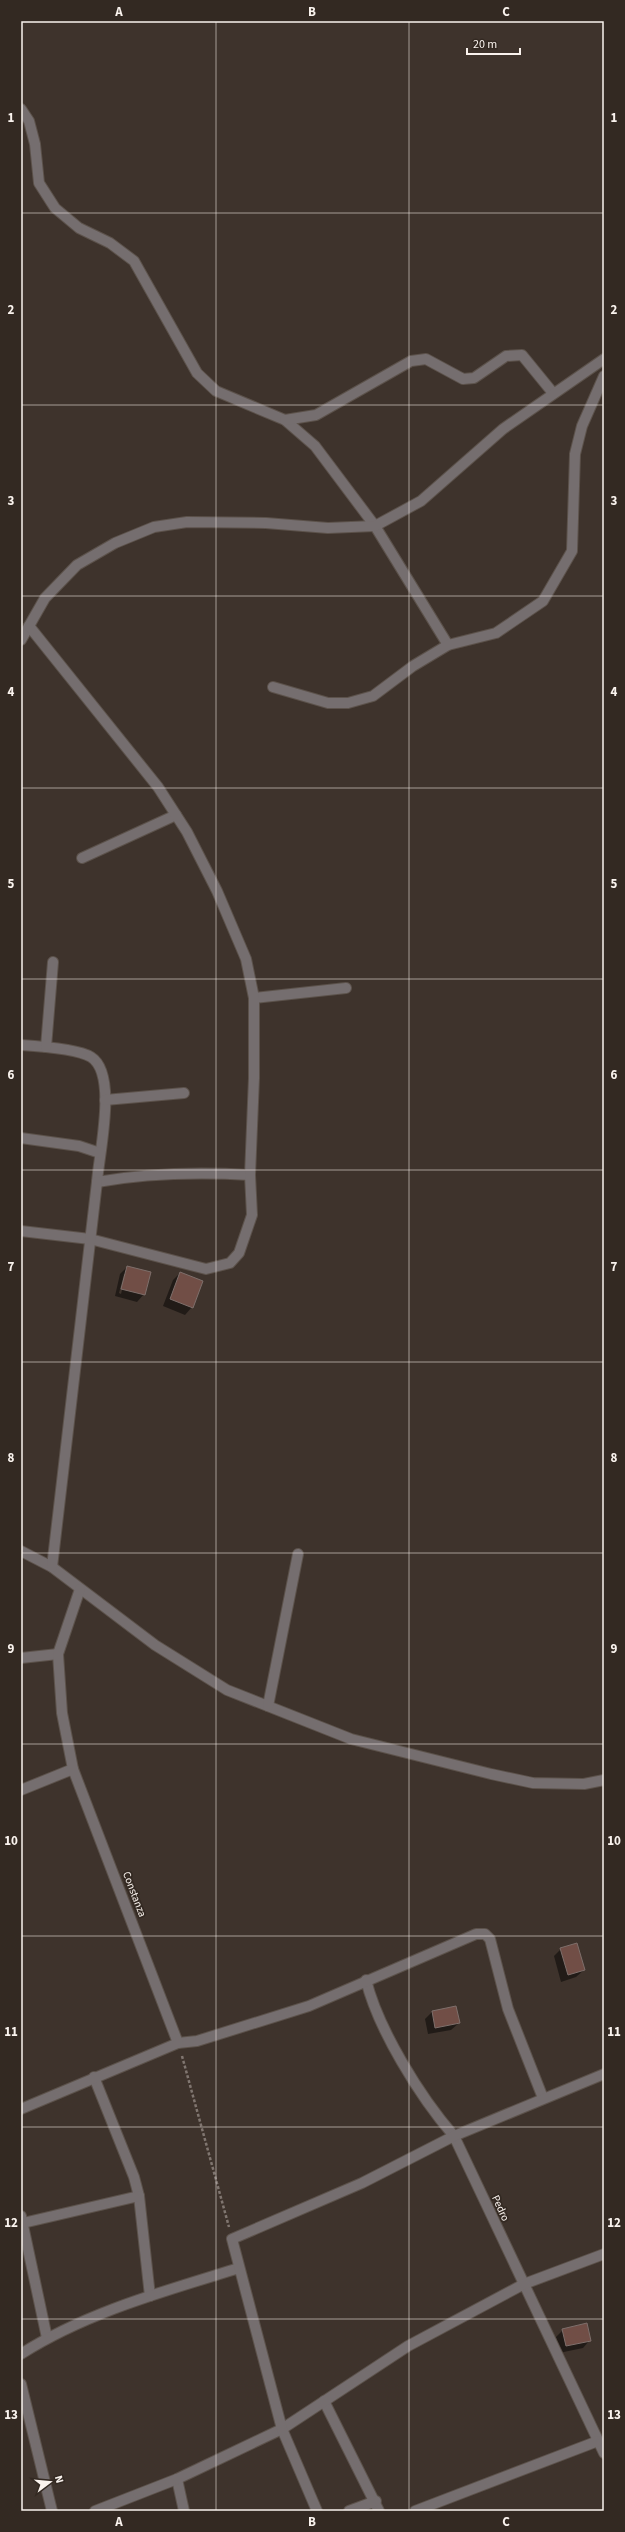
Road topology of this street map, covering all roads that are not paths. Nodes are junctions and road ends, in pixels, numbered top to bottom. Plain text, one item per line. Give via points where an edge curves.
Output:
1 (21, 109) edge
2 (604, 359) edge
3 (604, 376) edge
4 (553, 393) junction
5 (285, 420) junction
6 (375, 526) junction
7 (29, 626) junction
8 (21, 640) edge
9 (448, 645) junction
10 (273, 687) dead end
11 (176, 815) junction
12 (82, 858) dead end
13 (53, 962) dead end
14 (346, 988) dead end
15 (254, 998) junction
16 (21, 1045) edge
17 (46, 1047) junction
18 (184, 1092) dead end
19 (105, 1100) junction
20 (21, 1138) edge
21 (100, 1153) junction
22 (250, 1175) junction
23 (97, 1182) junction
24 (21, 1231) edge
25 (90, 1239) junction
26 (21, 1551) edge
27 (298, 1554) dead end
28 (52, 1567) junction
29 (80, 1589) junction
30 (58, 1654) junction
31 (21, 1658) edge
32 (268, 1706) junction
33 (73, 1769) junction
34 (604, 1780) edge
35 (21, 1790) edge
36 (366, 1980) junction
37 (178, 2043) junction
38 (604, 2074) edge
39 (94, 2077) junction
40 (543, 2098) junction
41 (21, 2109) edge
42 (454, 2136) junction
43 (139, 2196) junction
44 (22, 2220) edge
45 (604, 2254) edge
46 (239, 2268) junction
47 (524, 2284) junction
48 (150, 2296) junction
49 (47, 2338) junction
50 (21, 2354) edge
51 (21, 2384) edge
52 (324, 2401) junction
53 (282, 2429) junction
54 (598, 2441) junction
55 (604, 2453) edge
56 (176, 2479) junction
57 (376, 2501) junction
58 (52, 2511) edge
59 (95, 2511) edge
60 (184, 2511) edge
61 (317, 2511) edge
62 (349, 2511) edge
63 (379, 2511) edge
64 (415, 2511) edge

1 - 5 street via 29,121 35,144 40,182 55,208 79,228 110,243 134,261 197,373 216,391
2 - 4 street
3 - 9 street via 582,426 575,454 572,551 558,576 543,601 496,633
4 - 5 street via 522,355 506,356 474,378 463,379 426,359 411,361 316,415
4 - 6 street via 504,429 421,501
5 - 6 street via 315,446
6 - 7 street via 328,528 266,523 187,522 154,527 115,543 77,564 45,598
6 - 9 street
7 - 8 street
7 - 11 street via 158,787
9 - 10 street via 373,696 348,703 328,703
11 - 12 street
11 - 15 street via 220,898 246,959
13 - 17 street
14 - 15 street
15 - 22 street
16 - 17 street
17 - 19 street via 90,1056 99,1064 103,1074
18 - 19 street
19 - 21 street
20 - 21 street via 79,1146
21 - 23 street
22 - 23 street via 172,1173
22 - 25 street via 252,1215 239,1253 230,1263 206,1269
23 - 25 street
24 - 25 street
25 - 28 street
26 - 28 street
27 - 32 street
28 - 29 street
29 - 30 street, Constanza
29 - 32 street via 155,1645 227,1690
30 - 31 street
30 - 33 street, Constanza via 62,1713
32 - 34 street via 351,1739 491,1774 533,1782 584,1784
33 - 35 street
33 - 37 street, Constanza
36 - 37 street via 309,2006 265,2021 197,2041
36 - 40 street via 476,1934 485,1934 490,1939 508,2008
36 - 42 street, Pedro via 370,1996 402,2061 424,2097
37 - 39 street
38 - 40 street
39 - 41 street
39 - 43 street via 134,2177
40 - 42 street
42 - 46 street via 362,2183 232,2239
42 - 47 street, Pedro
43 - 44 street
43 - 48 street
44 - 49 street
45 - 47 street
46 - 48 street
46 - 53 street
47 - 52 street via 408,2346
47 - 54 street, Pedro
48 - 49 street
49 - 50 street
51 - 58 street
52 - 53 street
52 - 57 street
53 - 56 street
53 - 61 street
54 - 55 street, Pedro
54 - 64 street
56 - 59 street
56 - 60 street
57 - 62 street
57 - 63 street

